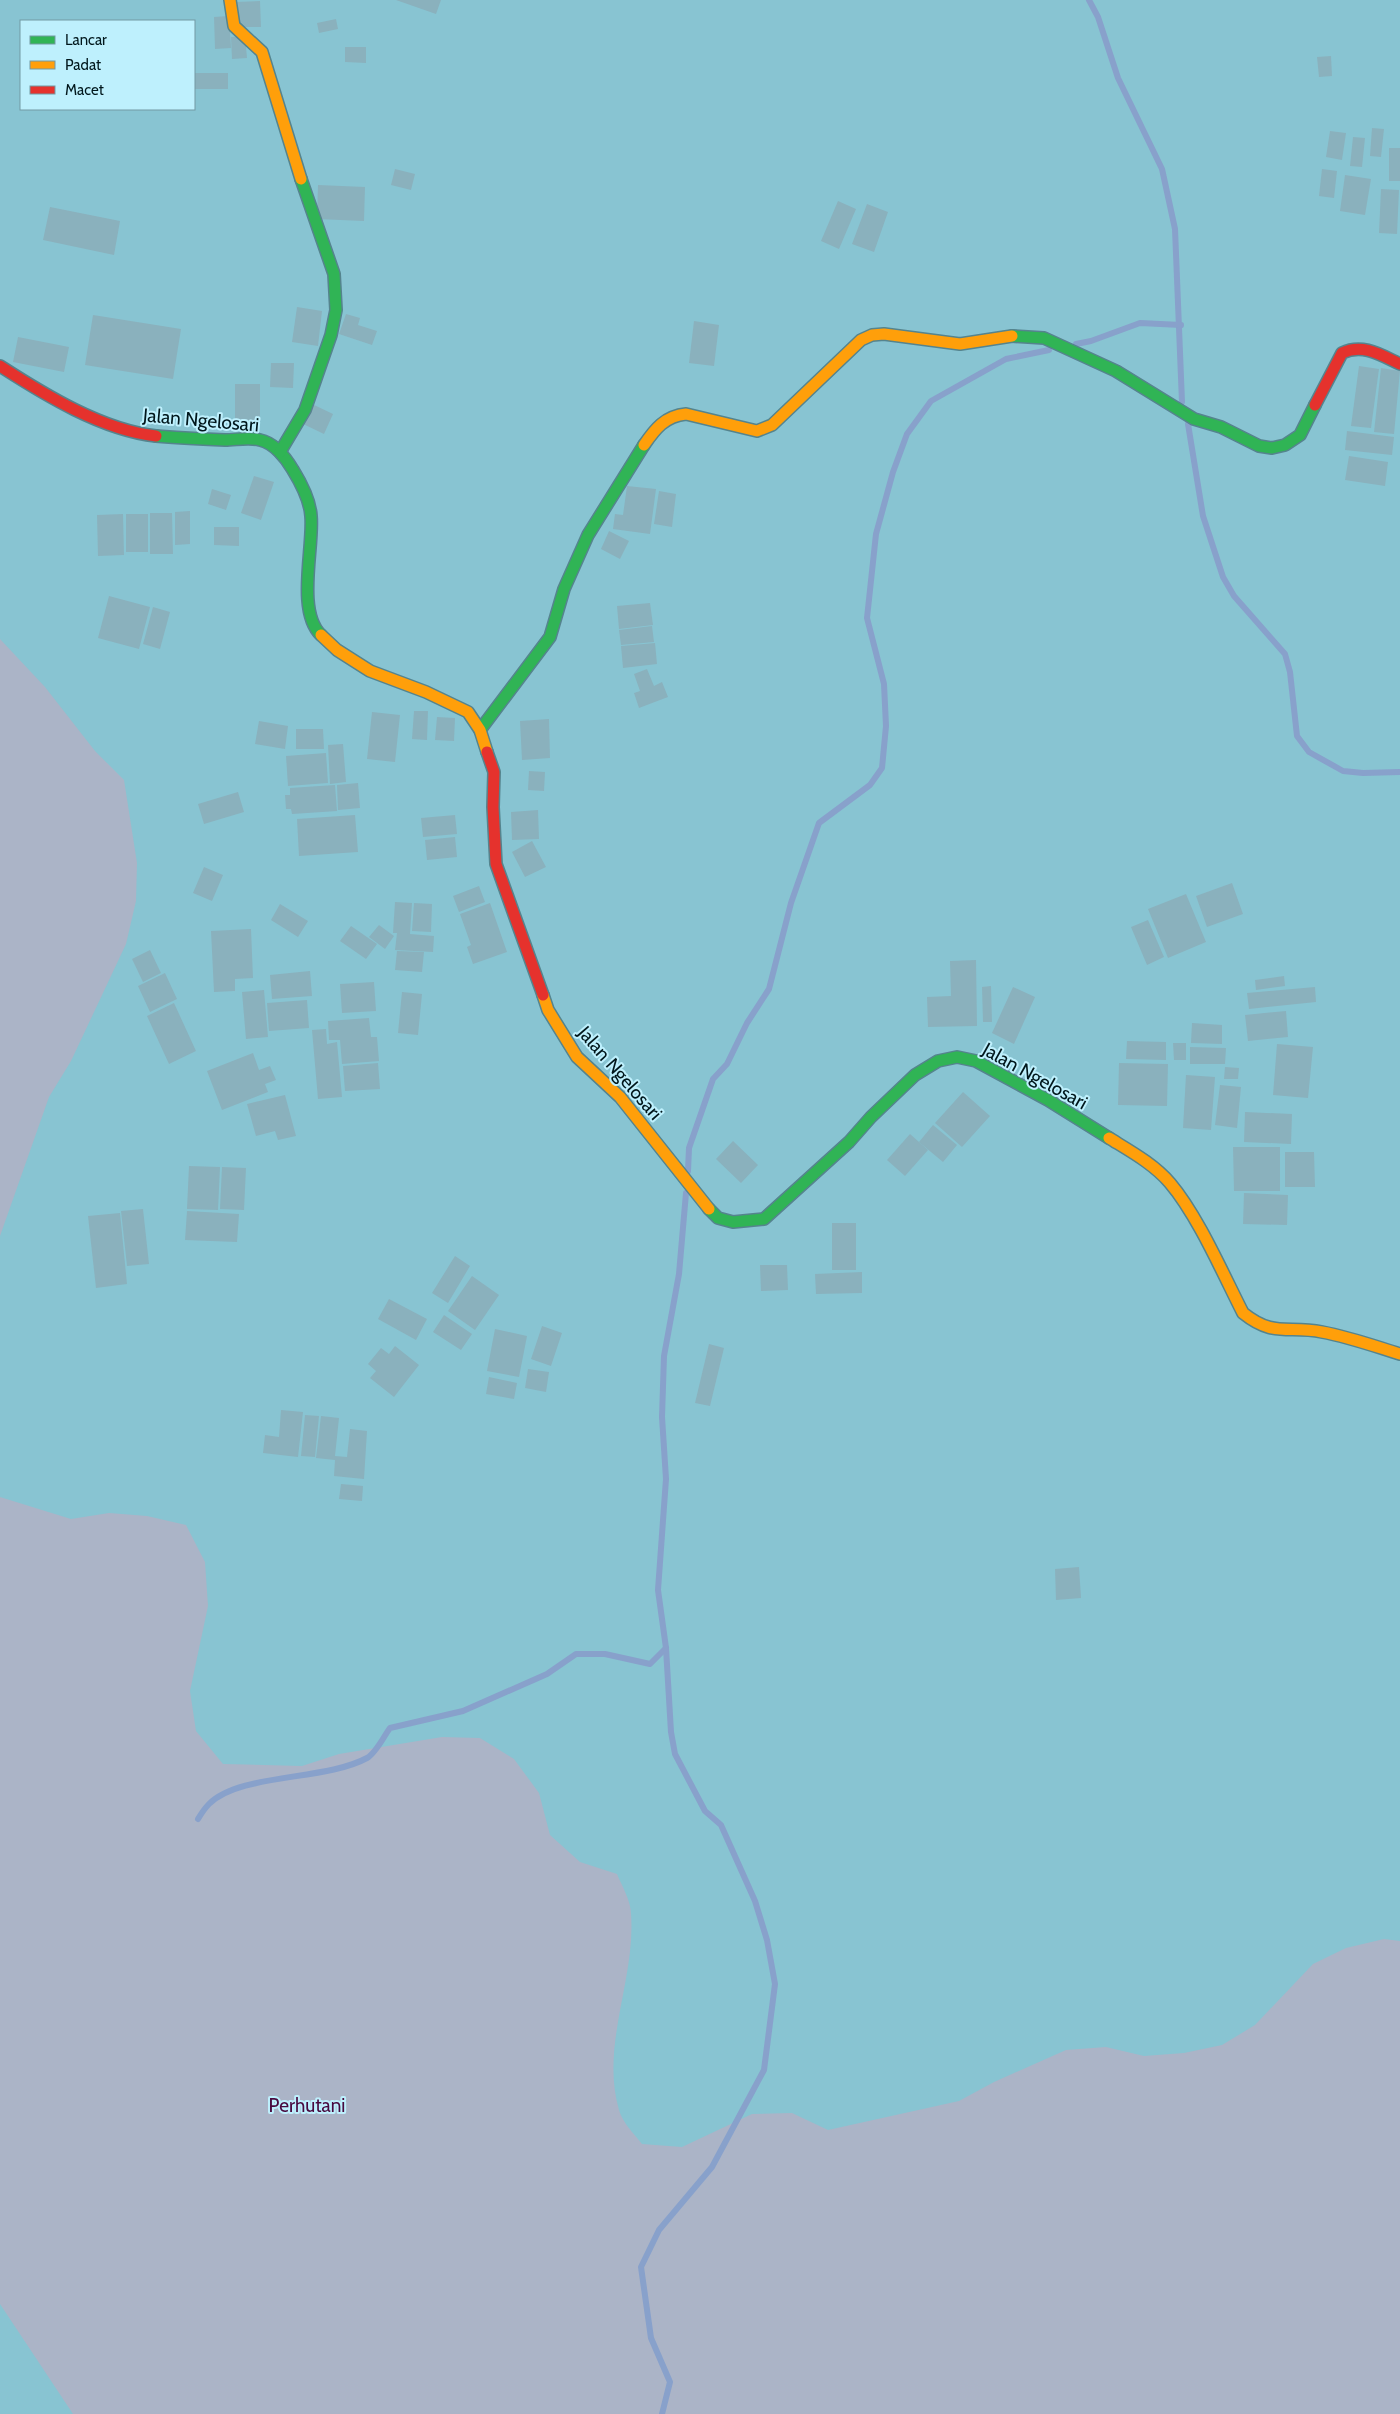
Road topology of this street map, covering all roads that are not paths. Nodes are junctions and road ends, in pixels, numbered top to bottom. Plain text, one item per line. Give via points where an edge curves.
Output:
1 (230, 0) edge
2 (1400, 364) edge
3 (0, 366) edge
4 (280, 452) junction
5 (480, 730) junction
6 (1400, 1354) edge

1 - 4 street via 234,26 262,52 266,60 302,182 334,274 336,310 331,335 305,410
2 - 5 street via 1362,347 1347,350 1300,435 1289,445 1276,449 1194,419 1116,371 1058,343 1026,335 960,344 872,335 861,340 779,420 764,429 746,430 686,414 665,419 656,427 588,535 564,589 550,637
3 - 4 street, Jalan Ngelosari via 32,387 85,414 141,434 184,439 260,440
4 - 5 street, Jalan Ngelosari via 302,485 311,516 309,608 316,630 337,650 370,672 426,692 468,712
5 - 6 street, Jalan Ngelosari via 494,772 496,864 548,1010 577,1057 620,1097 704,1205 718,1218 733,1222 764,1219 849,1142 915,1075 938,1061 956,1057 976,1061 1048,1100 1136,1155 1170,1183 1191,1215 1243,1313 1256,1324 1273,1332 1312,1330

